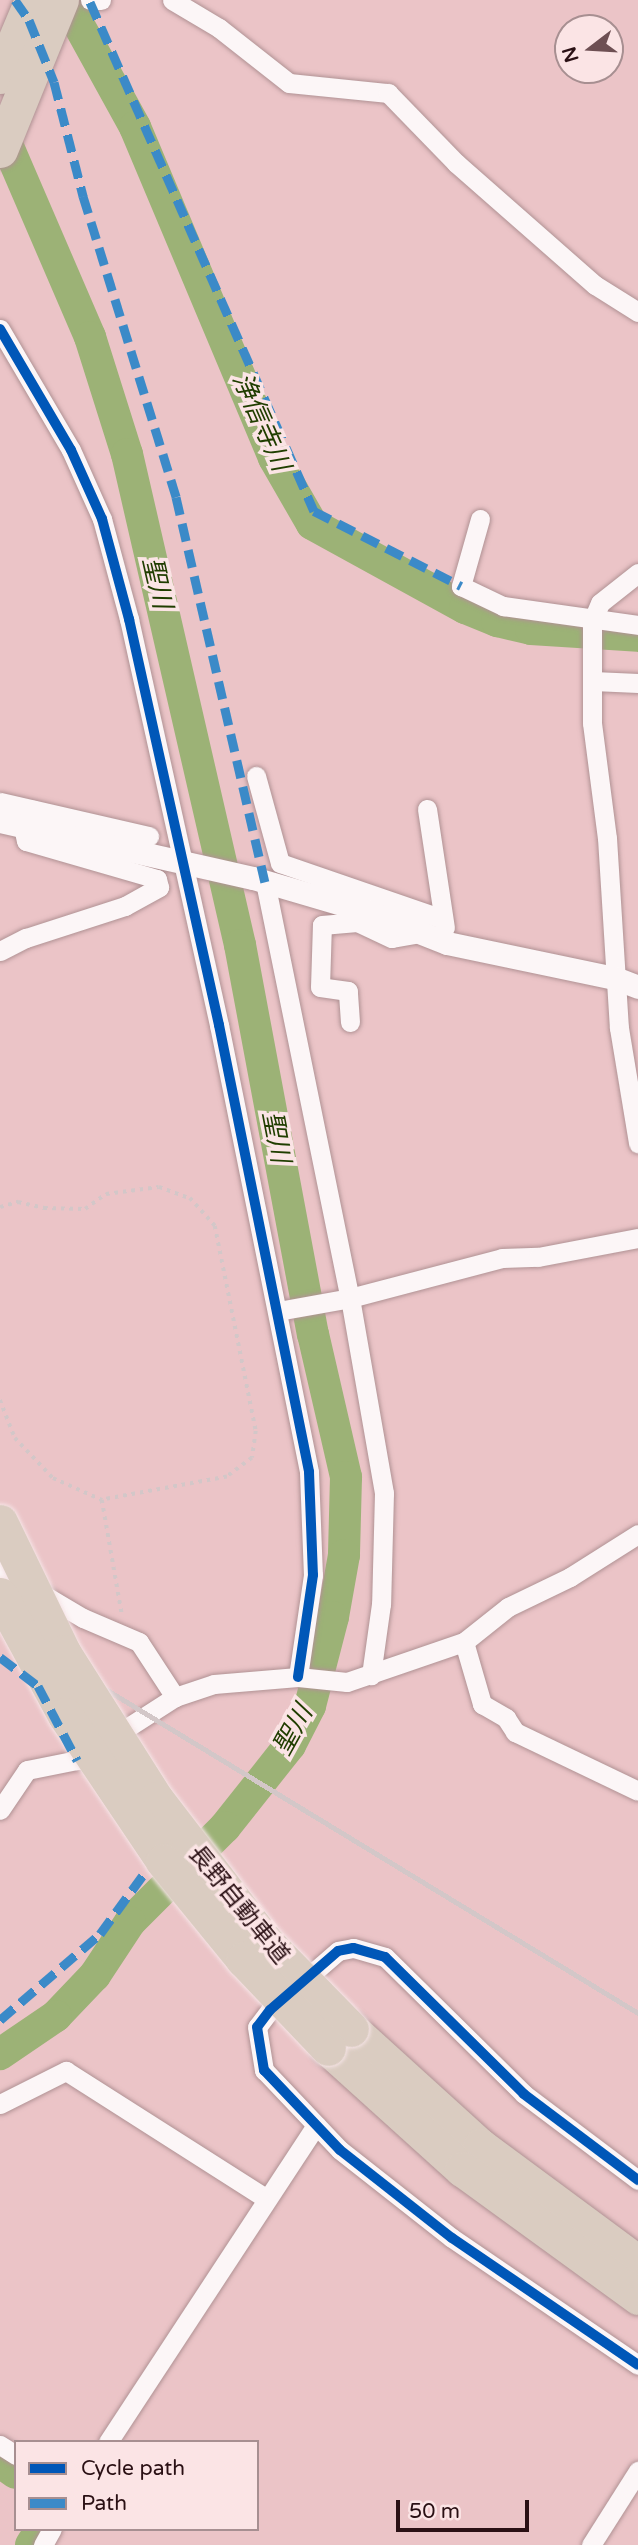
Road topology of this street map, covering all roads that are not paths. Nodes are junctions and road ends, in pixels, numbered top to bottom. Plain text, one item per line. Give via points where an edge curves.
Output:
1 (32, 0) edge
2 (61, 0) edge
3 (90, 0) edge
4 (101, 0) edge
5 (172, 0) edge
6 (0, 76) edge
7 (0, 150) edge
8 (638, 312) edge
9 (0, 329) edge
10 (480, 519) dead end
11 (638, 573) edge
12 (593, 620) junction
13 (638, 625) edge
14 (593, 681) junction
15 (638, 683) edge
16 (256, 776) dead end
17 (0, 802) edge
18 (427, 809) dead end
19 (28, 818) junction
20 (0, 821) edge
21 (149, 836) dead end
22 (183, 860) junction
23 (259, 880) junction
24 (443, 919) junction
25 (421, 933) junction
26 (447, 943) junction
27 (0, 951) edge
28 (615, 978) junction
29 (638, 987) edge
30 (350, 1022) dead end
31 (638, 1143) edge
32 (638, 1238) edge
33 (350, 1298) junction
34 (278, 1311) junction
35 (0, 1522) edge
36 (638, 1534) edge
37 (0, 1569) edge
38 (0, 1595) edge
39 (464, 1642) junction
40 (371, 1675) junction
41 (298, 1677) junction
42 (175, 1697) junction
43 (77, 1760) junction
44 (638, 1791) edge
45 (0, 1810) edge
46 (270, 2010) junction
47 (339, 2038) junction
48 (0, 2104) edge
49 (316, 2125) junction
50 (638, 2180) edge
51 (267, 2199) junction
52 (638, 2263) edge
53 (638, 2297) edge
54 (638, 2365) edge
55 (109, 2440) edge
56 (638, 2471) edge
57 (590, 2545) edge

1 - 6 highway
2 - 7 highway
3 - 4 street
5 - 8 street via 219,28 289,83 311,89 348,86 388,93 456,163 595,285
9 - 22 street via 71,450 102,519 130,619
10 - 12 street via 461,586 503,606
11 - 12 street via 606,597
12 - 13 street
12 - 14 street
14 - 15 street
14 - 28 street via 592,723 607,838
16 - 24 street via 280,863
17 - 19 street
18 - 24 street
19 - 20 street
19 - 21 street
19 - 22 street
19 - 27 street via 26,841 156,879 159,887 125,906
22 - 23 street
22 - 34 street
23 - 25 street via 366,911
23 - 33 street
24 - 26 street
25 - 26 street
25 - 30 street via 392,939 357,922 322,925 320,987 348,991
26 - 28 street
28 - 29 street
28 - 31 street
32 - 33 street via 538,1257 502,1258
33 - 34 street
33 - 40 street via 384,1493 381,1604
34 - 41 street via 309,1472 313,1575
35 - 47 highway, 長野自動車道, bridge via 63,1652 156,1799
36 - 39 street via 570,1577 508,1607
37 - 42 street via 83,1618 139,1642
38 - 47 highway, 長野自動車道, bridge via 65,1715 163,1861 243,1959
39 - 40 street
39 - 44 street via 482,1704 506,1718 515,1732
40 - 41 street via 347,1682
41 - 42 street via 214,1684
42 - 43 street
43 - 45 street via 27,1770
43 - 46 street via 194,1918
46 - 49 street via 257,2027 264,2070
46 - 50 street via 338,1951 353,1948 385,1957 524,2094
47 - 52 highway, 長野自動車道
47 - 53 highway, 長野自動車道 via 462,2169
48 - 51 street via 66,2071
49 - 51 street
49 - 54 street via 350,2158 452,2238
51 - 55 street
56 - 57 street

